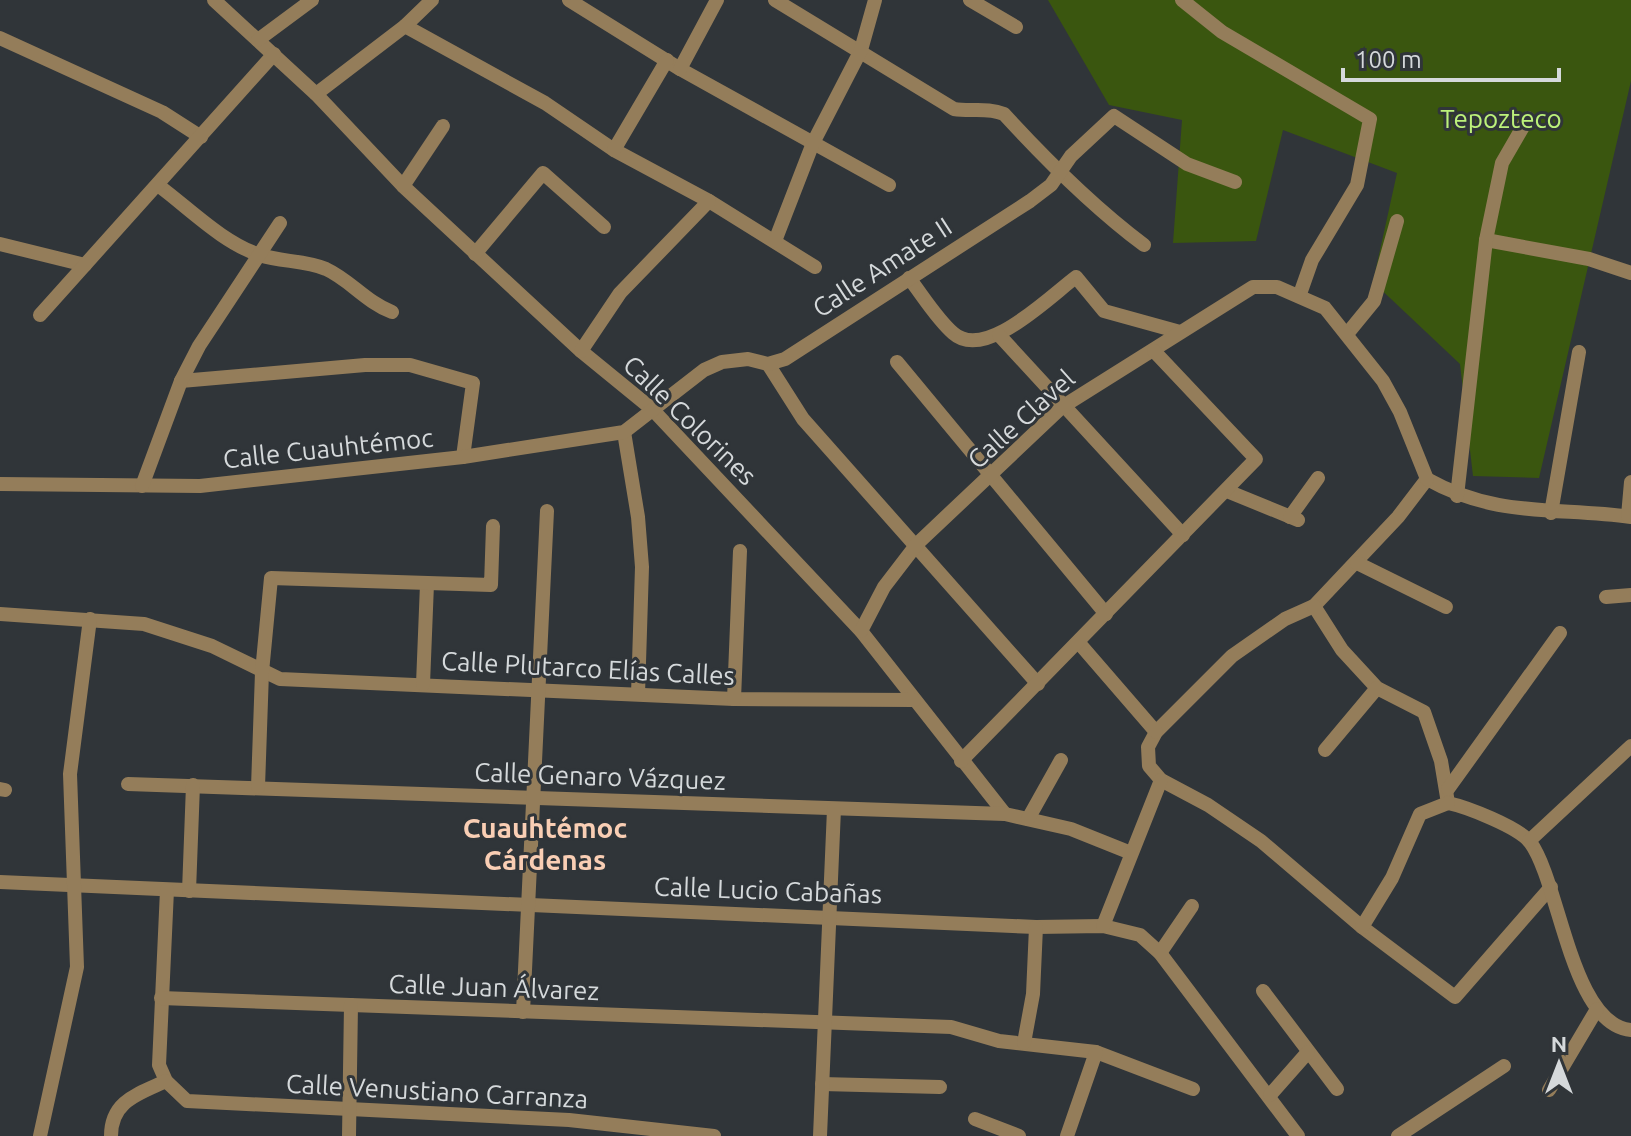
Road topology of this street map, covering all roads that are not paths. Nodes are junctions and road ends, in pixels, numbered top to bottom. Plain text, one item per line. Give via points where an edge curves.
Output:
1 (214, 0) edge
2 (312, 0) edge
3 (432, 0) edge
4 (569, 0) edge
5 (717, 0) edge
6 (775, 0) edge
7 (875, 0) edge
8 (970, 0) edge
9 (1182, 0) edge
10 (599, 7) edge
11 (405, 26) junction
12 (1016, 27) dead end
13 (0, 38) edge
14 (258, 40) junction
15 (861, 50) junction
16 (274, 54) junction
17 (667, 60) junction
18 (680, 69) junction
19 (316, 94) junction
20 (1528, 118) dead end
21 (443, 126) dead end
22 (201, 137) junction
23 (813, 143) junction
24 (614, 150) junction
25 (1060, 175) junction
26 (1235, 182) dead end
27 (889, 185) dead end
28 (159, 186) junction
29 (403, 186) junction
30 (709, 201) junction
31 (1397, 221) dead end
32 (280, 223) dead end
33 (604, 227) dead end
34 (1486, 240) junction
35 (775, 241) junction
36 (0, 244) edge
37 (1144, 245) dead end
38 (475, 254) junction
39 (262, 256) junction
40 (85, 265) junction
41 (815, 267) dead end
42 (1631, 273) edge
43 (909, 278) junction
44 (1300, 294) junction
45 (392, 312) dead end
46 (40, 315) dead end
47 (1180, 332) junction
48 (1347, 334) junction
49 (999, 335) junction
50 (581, 351) junction
51 (1154, 351) junction
52 (1579, 352) dead end
53 (897, 362) dead end
54 (768, 364) junction
55 (181, 381) junction
56 (1062, 407) junction
57 (652, 409) junction
58 (624, 432) junction
59 (463, 457) junction
60 (992, 476) junction
61 (1318, 478) dead end
62 (1427, 479) junction
63 (1631, 482) edge
64 (0, 484) edge
65 (142, 486) junction
66 (1227, 491) junction
67 (1457, 496) junction
68 (547, 511) dead end
69 (1558, 514) junction
70 (1629, 516) edge
71 (493, 526) dead end
72 (1183, 535) junction
73 (917, 544) junction
74 (740, 551) dead end
75 (1357, 563) junction
76 (427, 584) junction
77 (1631, 595) edge
78 (1606, 597) dead end
79 (1314, 606) junction
80 (1446, 607) dead end
81 (0, 614) edge
82 (1106, 614) junction
83 (90, 619) junction
84 (861, 631) junction
85 (1560, 633) dead end
86 (1079, 643) junction
87 (262, 672) junction
88 (423, 684) junction
89 (1038, 684) junction
90 (1377, 688) junction
91 (540, 691) junction
92 (638, 694) junction
93 (734, 699) junction
94 (914, 700) junction
95 (1156, 732) junction
96 (1631, 746) edge
97 (1325, 750) dead end
98 (1061, 760) dead end
99 (961, 761) junction
100 (1161, 780) junction
101 (128, 784) dead end
102 (193, 785) junction
103 (258, 787) junction
104 (1448, 796) junction
105 (534, 798) junction
106 (834, 809) junction
107 (1005, 814) junction
108 (1028, 819) junction
109 (1529, 841) junction
110 (1131, 853) junction
111 (0, 882) edge
112 (72, 884) junction
113 (1551, 887) junction
114 (167, 890) junction
115 (189, 891) junction
116 (528, 904) junction
117 (1192, 906) dead end
118 (829, 916) junction
119 (1103, 926) junction
120 (1036, 927) junction
121 (1362, 927) junction
122 (1160, 953) junction
123 (1263, 991) dead end
124 (161, 998) junction
125 (351, 1005) junction
126 (1597, 1009) junction
127 (523, 1012) junction
128 (825, 1023) junction
129 (1631, 1030) edge
130 (1024, 1043) junction
131 (1096, 1052) junction
132 (1308, 1052) junction
133 (1504, 1066) dead end
134 (166, 1081) junction
135 (822, 1084) junction
136 (940, 1087) dead end
137 (1193, 1089) dead end
138 (1337, 1089) dead end
139 (1549, 1090) dead end
140 (1270, 1095) junction
141 (351, 1109) junction
142 (975, 1119) dead end
143 (569, 1120) junction
144 (40, 1136) edge
145 (111, 1136) edge
146 (349, 1136) edge
147 (567, 1136) edge
148 (714, 1136) edge
149 (820, 1136) edge
150 (1019, 1136) edge
151 (1067, 1136) edge
152 (1298, 1136) edge
153 (1398, 1136) edge

1 - 14 street, Calle Colorines
2 - 14 street
3 - 11 street
4 - 10 street
5 - 18 street
6 - 15 street
7 - 15 street
8 - 12 street
9 - 44 street via 1222,32 1370,119 1357,185 1312,260
10 - 17 street
11 - 19 street
11 - 24 street via 545,103
13 - 22 street via 162,112
14 - 16 street, Calle Colorines
15 - 23 street
15 - 25 street via 954,109 1004,114
16 - 19 street, Calle Colorines
16 - 22 street
17 - 18 street
17 - 24 street
18 - 23 street
19 - 29 street, Calle Colorines
20 - 34 street via 1502,163
21 - 29 street
22 - 28 street
23 - 27 street
23 - 35 street
24 - 30 street
25 - 26 street, Calle Amate II via 1071,156 1114,116 1187,164
25 - 37 street
25 - 43 street, Calle Amate II via 1030,201
28 - 39 street
28 - 40 street
29 - 38 street, Calle Colorines
30 - 35 street
30 - 50 street via 620,293
31 - 48 street via 1374,301
32 - 39 street
33 - 38 street via 543,173
34 - 42 street via 1589,259
34 - 67 street
35 - 41 street
36 - 40 street
38 - 50 street, Calle Colorines
39 - 45 street via 329,270 371,304
39 - 55 street
40 - 46 street
43 - 49 street via 954,335 978,342
43 - 54 street, Calle Amate II via 785,359
44 - 47 street, Calle Clavel via 1253,287
44 - 48 street via 1325,308
47 - 49 street via 1104,311 1076,277
47 - 51 street, Calle Clavel
48 - 62 street via 1383,381
49 - 56 street
50 - 57 street, Calle Colorines
51 - 56 street, Calle Clavel
51 - 66 street via 1256,459
52 - 69 street
53 - 60 street
54 - 57 street, Calle Amate II via 748,359 722,362
54 - 73 street via 803,419
55 - 59 street via 410,365 473,383
55 - 65 street
56 - 60 street, Calle Clavel
56 - 72 street
57 - 58 street
57 - 84 street, Calle Colorines
58 - 59 street, Calle Cuauhtémoc
58 - 92 street via 642,567
59 - 65 street, Calle Cuauhtémoc via 200,486
60 - 73 street, Calle Clavel
60 - 82 street
61 - 66 street via 1294,518
62 - 67 street
62 - 75 street
63 - 70 street
64 - 65 street, Calle Cuauhtémoc
66 - 72 street
67 - 69 street
68 - 91 street
69 - 70 street
71 - 76 street via 491,585
72 - 82 street
73 - 84 street, Calle Clavel via 884,587
73 - 89 street
74 - 93 street
75 - 79 street
75 - 80 street
76 - 87 street via 271,578
76 - 88 street
77 - 78 street
79 - 90 street via 1342,650
79 - 95 street via 1232,656
81 - 83 street, Calle Plutarco Elías Calles
82 - 86 street
83 - 87 street, Calle Plutarco Elías Calles via 144,624 212,646
83 - 112 street via 73,734
84 - 94 street, Calle Colorines
85 - 104 street
86 - 89 street
86 - 95 street
87 - 88 street, Calle Plutarco Elías Calles via 301,681
87 - 103 street
88 - 91 street, Calle Plutarco Elías Calles
89 - 99 street
90 - 97 street
90 - 104 street via 1424,712
91 - 92 street, Calle Plutarco Elías Calles
91 - 105 street
92 - 93 street, Calle Plutarco Elías Calles
93 - 94 street, Calle Plutarco Elías Calles
94 - 99 street, Calle Colorines
95 - 100 street via 1148,747 1149,766
96 - 109 street
98 - 108 street
99 - 107 street, Calle Colorines
100 - 110 street
100 - 121 street via 1261,841
101 - 102 street, Calle Genaro Vázquez
102 - 103 street, Calle Genaro Vázquez
102 - 115 street
103 - 105 street, Calle Genaro Vázquez
104 - 109 street
104 - 121 street via 1420,814 1392,878
105 - 106 street, Calle Genaro Vázquez
105 - 116 street
106 - 107 street, Calle Genaro Vázquez
106 - 118 street
107 - 108 street
108 - 110 street
109 - 113 street
110 - 119 street
111 - 112 street, Calle Lucio Cabañas
112 - 114 street, Calle Lucio Cabañas
112 - 144 street via 77,967
113 - 121 street via 1455,997
113 - 126 street via 1564,942
114 - 115 street, Calle Lucio Cabañas
114 - 124 street
115 - 116 street, Calle Lucio Cabañas
116 - 118 street, Calle Lucio Cabañas
116 - 127 street
117 - 122 street
118 - 120 street, Calle Lucio Cabañas
118 - 128 street
119 - 120 street, Calle Lucio Cabañas
119 - 122 street, Calle Lucio Cabañas via 1140,935
120 - 130 street
122 - 140 street, Calle Lucio Cabañas
123 - 132 street
124 - 125 street, Calle Juan Álvarez
124 - 134 street via 159,1065
125 - 127 street, Calle Juan Álvarez
125 - 141 street
126 - 129 street via 1623,1030
126 - 139 street
127 - 128 street, Calle Juan Álvarez
128 - 130 street, Calle Juan Álvarez via 951,1027
128 - 135 street
130 - 131 street, Calle Juan Álvarez
131 - 137 street, Calle Juan Álvarez
131 - 151 street
132 - 138 street
132 - 140 street
133 - 153 street
134 - 141 street, Calle Venustiano Carranza via 187,1101
134 - 145 street via 122,1102 111,1122
135 - 136 street
135 - 149 street
140 - 152 street, Calle Lucio Cabañas
141 - 143 street, Calle Venustiano Carranza
141 - 146 street
142 - 150 street
143 - 147 street
143 - 148 street, Calle Venustiano Carranza

